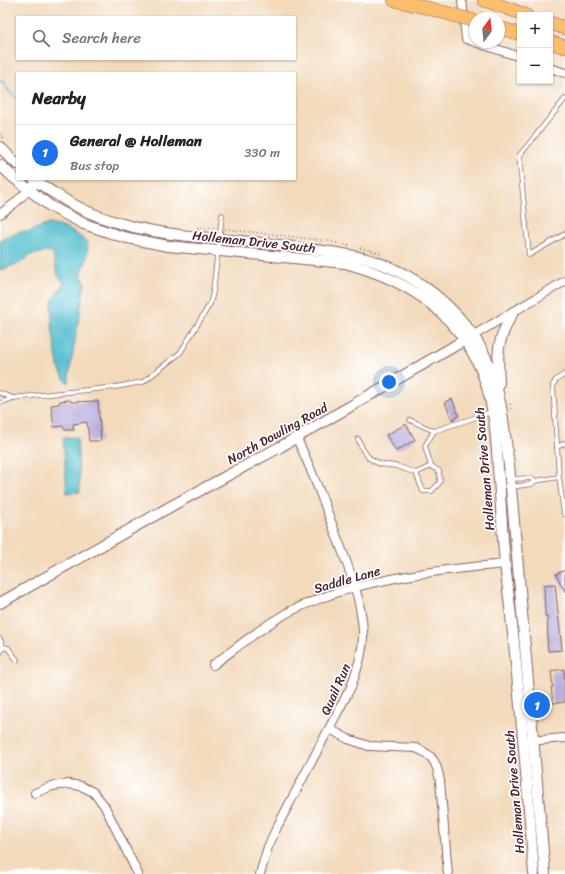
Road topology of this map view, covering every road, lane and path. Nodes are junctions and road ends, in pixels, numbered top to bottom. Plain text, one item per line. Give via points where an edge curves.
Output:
1 (394, 0) edge
2 (462, 0) edge
3 (490, 2) edge
4 (518, 12) edge
5 (469, 19) edge
6 (553, 24) edge
7 (565, 28) edge
8 (505, 30) edge
9 (517, 33) edge
10 (469, 40) edge
11 (553, 43) edge
12 (565, 47) edge
13 (493, 48) edge
14 (517, 56) edge
15 (553, 69) edge
16 (565, 73) edge
17 (565, 99) edge
18 (0, 147) edge
19 (16, 163) edge
20 (0, 165) edge
21 (16, 179) edge
22 (17, 180) edge
23 (36, 180) edge
24 (29, 190) junction
25 (0, 214) edge
26 (222, 216) dead end
27 (190, 228) dead end
28 (221, 228) junction
29 (565, 234) edge
30 (220, 239) junction
31 (351, 246) dead end
32 (358, 247) dead end
33 (218, 250) junction
34 (386, 256) dead end
35 (565, 281) edge
36 (513, 312) junction
37 (469, 338) junction
38 (565, 374) edge
39 (0, 393) edge
40 (13, 398) junction
41 (504, 400) junction
42 (0, 403) edge
43 (493, 412) junction
44 (512, 415) dead end
45 (410, 420) dead end
46 (434, 431) junction
47 (296, 437) junction
48 (358, 439) dead end
49 (565, 443) edge
50 (557, 447) junction
51 (431, 466) junction
52 (416, 473) junction
53 (559, 477) junction
54 (535, 481) junction
55 (510, 483) junction
56 (565, 513) edge
57 (505, 564) junction
58 (355, 587) junction
59 (0, 603) edge
60 (0, 639) edge
61 (2, 647) junction
62 (0, 652) edge
63 (17, 660) dead end
64 (213, 665) dead end
65 (330, 729) junction
66 (565, 738) edge
67 (533, 740) junction
68 (523, 741) junction
69 (35, 793) dead end
70 (138, 874) edge
71 (260, 874) edge
72 (448, 874) edge
73 (534, 874) edge
74 (545, 874) edge

1 - 5 highway, bridge
2 - 10 street via 466,39
3 - 4 highway
6 - 7 highway
8 - 9 highway
11 - 12 highway
13 - 14 street
15 - 16 street
17 - 29 lane via 519,156 529,255
18 - 19 street
20 - 21 street, Holleman Drive South
22 - 24 street, Holleman Drive South
23 - 24 street
23 - 30 street, Holleman Drive South via 86,212 109,221 141,230
24 - 25 street
24 - 33 street, Holleman Drive South via 65,215 104,232 168,246
26 - 28 lane
27 - 28 path
28 - 30 lane
28 - 31 path
30 - 33 lane
30 - 37 street, Holleman Drive South via 315,250 372,260 428,290 445,304
32 - 34 path
33 - 37 street, Holleman Drive South via 345,263 369,270 403,284 429,302
33 - 40 lane via 210,304 180,353 143,382
35 - 36 street, North Dowling Road
36 - 37 street, North Dowling Road
36 - 41 street via 504,327 497,356
37 - 41 street, Holleman Drive South via 487,360
37 - 43 street, Holleman Drive South via 488,390
37 - 47 street, North Dowling Road
38 - 50 lane via 553,385
39 - 40 lane
40 - 42 lane
41 - 44 path
41 - 55 street, Holleman Drive South via 503,416
43 - 46 lane
43 - 57 street, Holleman Drive South
45 - 46 lane
46 - 51 lane via 425,446
47 - 58 street, Quail Run via 307,458
47 - 59 street, North Dowling Road
48 - 52 lane via 369,458 380,464
49 - 50 lane
50 - 53 lane
51 - 52 lane
51 - 52 lane via 438,471 440,482 432,491 423,491
53 - 54 lane
53 - 56 lane
54 - 55 lane via 532,484
54 - 55 lane via 532,478
55 - 67 street, Holleman Drive South
57 - 58 street, Saddle Lane via 410,575
57 - 68 street, Holleman Drive South
58 - 64 street, Saddle Lane via 310,602 285,614
58 - 65 street, Quail Run via 363,632 361,656 351,687
60 - 61 lane
61 - 62 lane
61 - 63 lane via 8,648
65 - 71 street, Quail Run via 277,827
65 - 72 street via 369,746 416,748 424,751 434,761 442,796
66 - 67 street
67 - 68 street
67 - 74 street, Holleman Drive South
68 - 73 street, Holleman Drive South
69 - 70 street via 52,786 69,784 93,792 106,810

